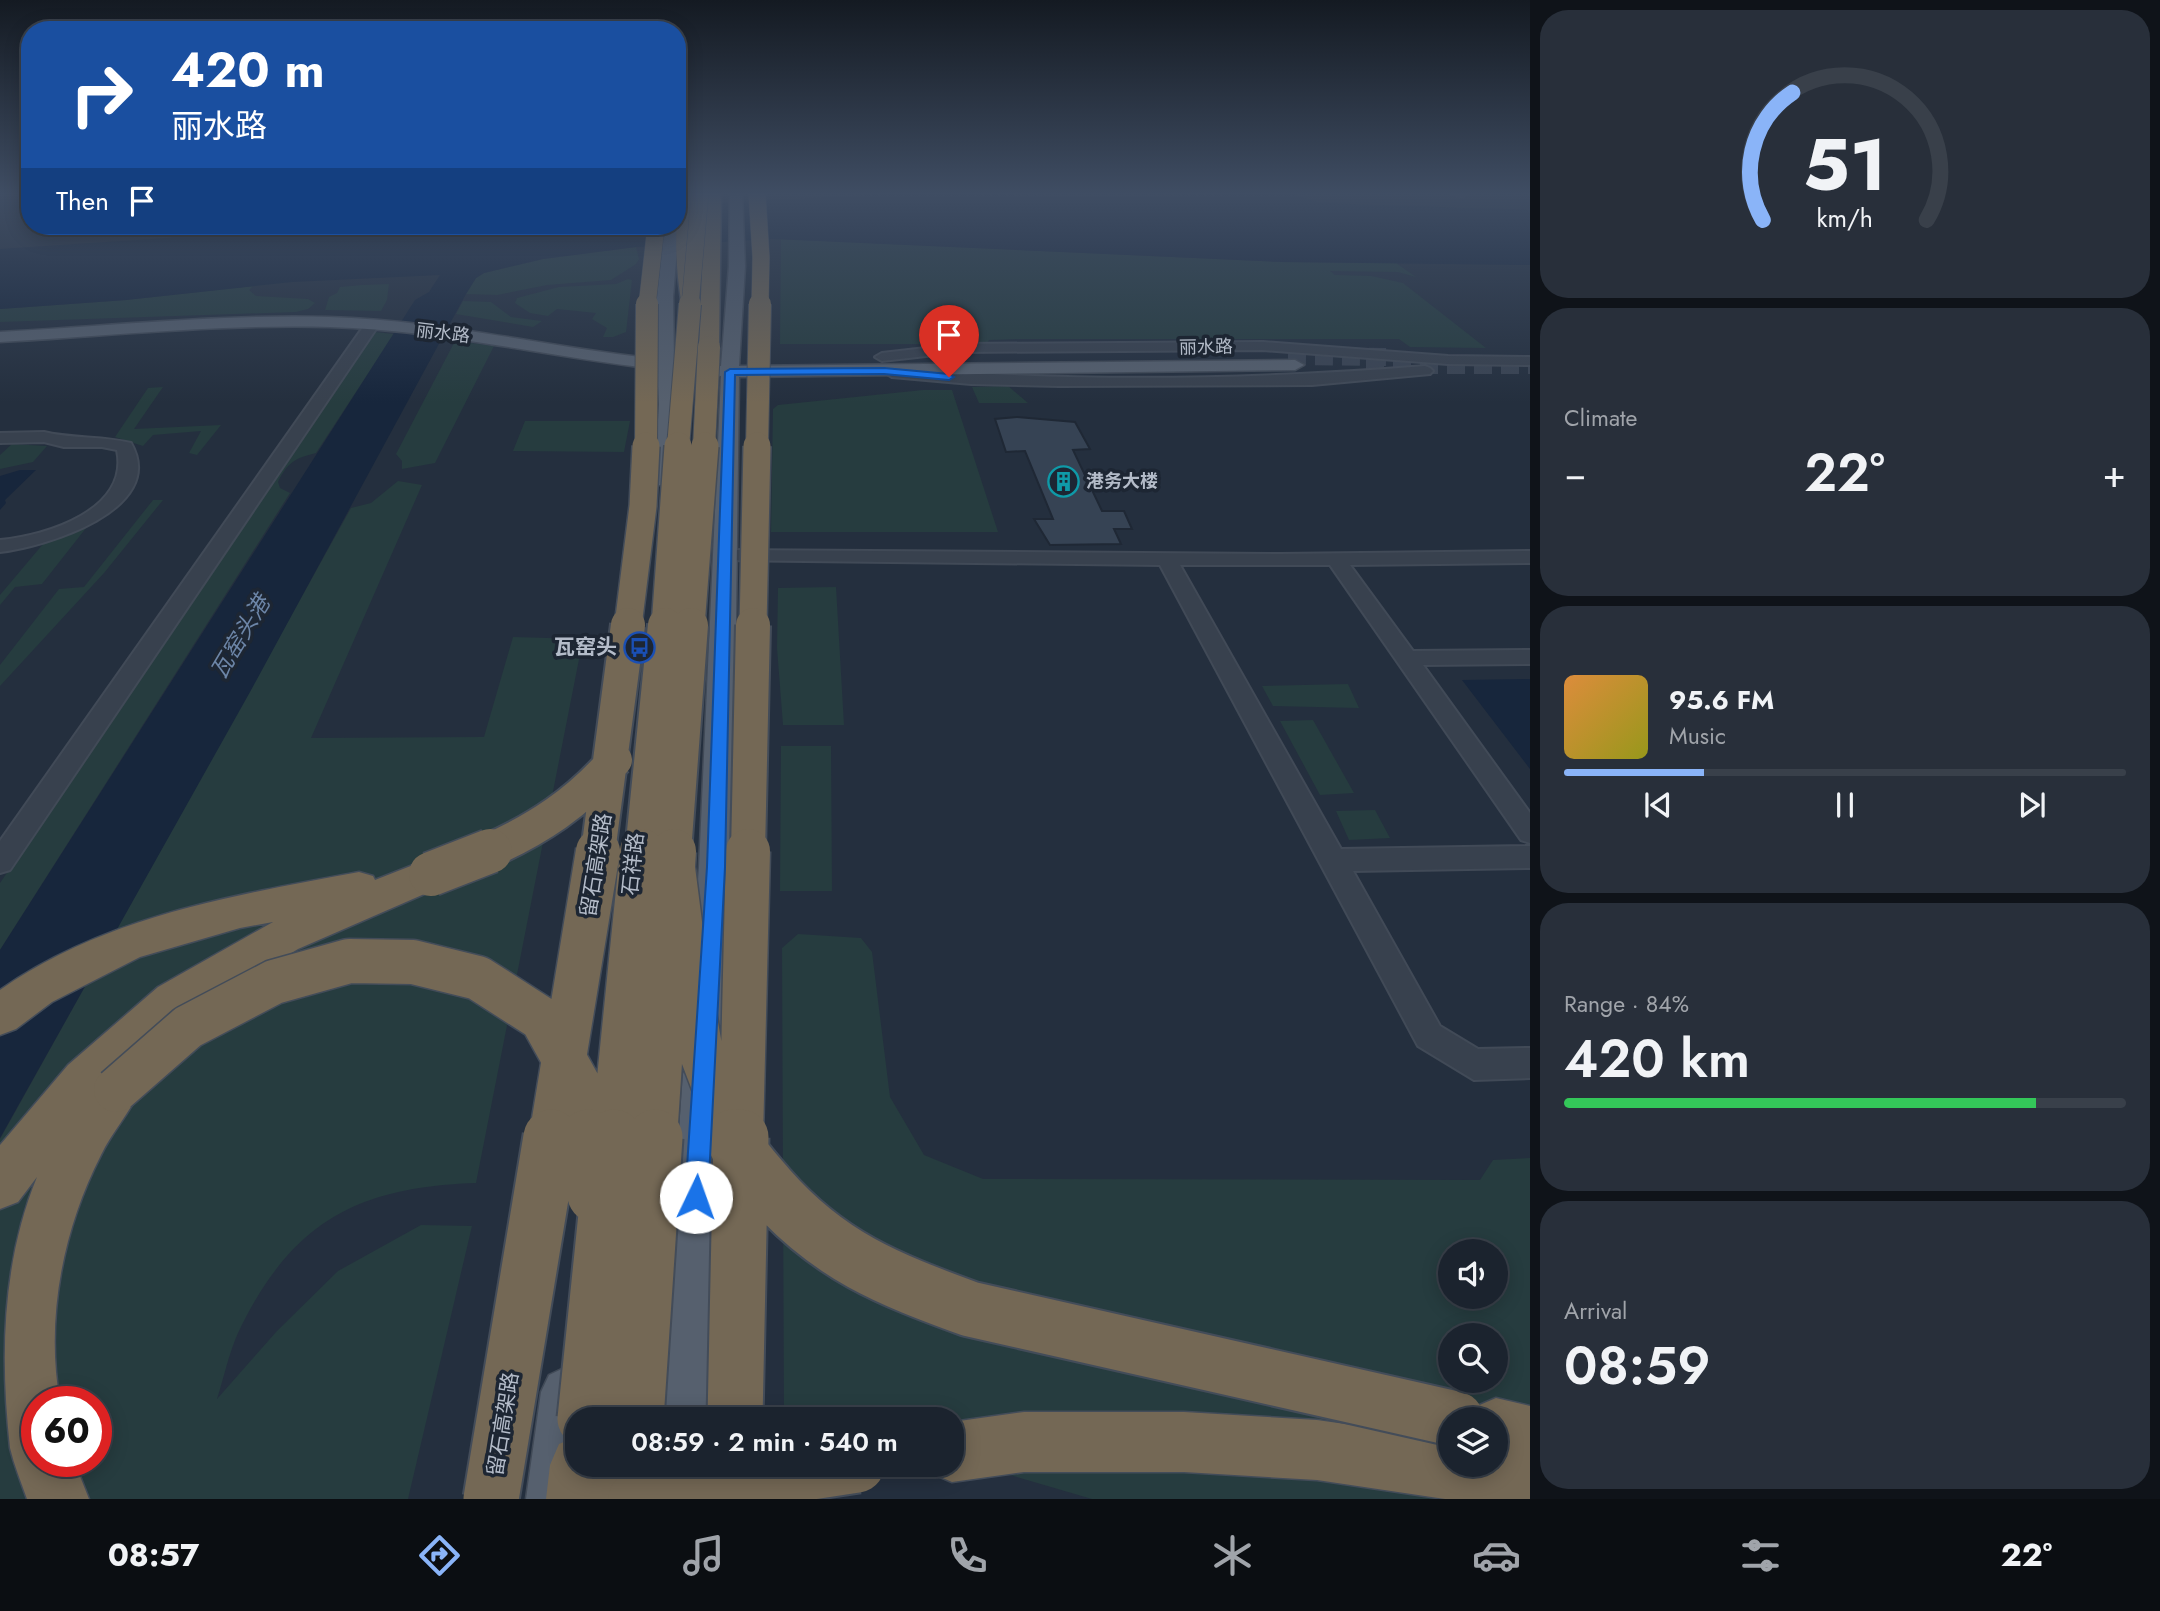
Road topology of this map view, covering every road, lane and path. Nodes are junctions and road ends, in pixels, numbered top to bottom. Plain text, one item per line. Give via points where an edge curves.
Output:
1 (657, 263) edge
2 (663, 263) edge
3 (686, 263) edge
4 (705, 263) edge
5 (712, 263) edge
6 (735, 263) edge
7 (761, 263) edge
8 (700, 304) junction
9 (395, 323) junction
10 (371, 326) junction
11 (0, 329) edge
12 (0, 337) edge
13 (665, 359) junction
14 (1292, 360) tunnel mouth
15 (1530, 361) edge
16 (731, 364) junction
17 (883, 364) junction
18 (1530, 371) edge
19 (0, 438) edge
20 (0, 546) edge
21 (725, 556) junction
22 (1530, 557) edge
23 (1167, 559) junction
24 (1336, 559) junction
25 (665, 628) junction
26 (1530, 657) edge
27 (1406, 658) junction
28 (1530, 833) edge
29 (1530, 857) edge
30 (1332, 860) junction
31 (0, 862) edge
32 (673, 868) junction
33 (431, 874) junction
34 (0, 1015) edge
35 (1530, 1063) edge
36 (0, 1184) edge
37 (603, 1257) junction
38 (586, 1407) edge
39 (637, 1407) edge
40 (684, 1407) edge
41 (736, 1407) edge
42 (1438, 1415) edge
43 (1508, 1431) edge
44 (1530, 1436) edge
45 (964, 1450) edge
46 (579, 1477) edge
47 (632, 1477) edge
48 (679, 1477) edge
49 (734, 1477) edge
50 (779, 1477) edge
51 (1530, 1481) edge
52 (58, 1499) edge
53 (491, 1499) edge
54 (552, 1499) edge
55 (577, 1499) edge
56 (630, 1499) edge
57 (636, 1499) edge
58 (678, 1499) edge
59 (734, 1499) edge

1 - 53 highway, 留石高架路, bridge via 647,308 643,506 607,799
2 - 13 main road, 石祥路
3 - 8 highway, bridge
4 - 8 highway, 留石高架路
5 - 8 highway, 留石高架路, bridge
6 - 16 main road
7 - 41 highway, bridge
8 - 25 highway, 留石高架路, bridge
8 - 32 highway, 留石高架路, bridge via 706,427
9 - 10 main road, 丽水路
9 - 11 main road, 丽水路 via 336,314
9 - 13 main road, 丽水路 via 453,329 602,358
10 - 12 main road, 丽水路 via 330,322 219,325
10 - 31 street
13 - 16 main road, 丽水路
13 - 54 main road, 石祥路 via 669,404 662,553 635,856
14 - 17 main road, 丽水路
15 - 17 street, 丽水路 via 1448,360 1263,346 961,348
16 - 17 main road, 丽水路
16 - 21 main road
17 - 18 street, 丽水路 via 971,379 1059,381 1312,380 1430,370
19 - 20 street via 44,437 125,447 129,468 121,490 88,519 34,542
21 - 23 street
21 - 40 main road via 716,867
22 - 24 street
23 - 24 street
23 - 30 street
24 - 27 street
25 - 33 highway, bridge via 654,682 637,726 599,781 535,829 485,855
25 - 37 highway, 留石高架路, bridge
26 - 27 street
27 - 28 street
29 - 30 street
30 - 35 street via 1429,1036 1474,1065
32 - 39 highway, 留石高架路, bridge
32 - 42 highway, bridge via 701,1052 740,1154 797,1219 848,1256 896,1282 970,1309
33 - 34 highway via 240,911 130,942 37,988
33 - 36 highway via 283,936 174,1001 85,1082
37 - 38 highway, 留石高架路, bridge
37 - 52 highway, bridge via 582,1091 542,1019 478,978 413,962 349,961 274,982 188,1027 116,1090 88,1124 33,1222 15,1280 3,1348 13,1418 38,1476
43 - 44 highway
45 - 51 highway via 1024,1442 1184,1442 1317,1450
46 - 55 highway
47 - 56 highway
48 - 58 main road
49 - 59 highway
50 - 57 highway, bridge

